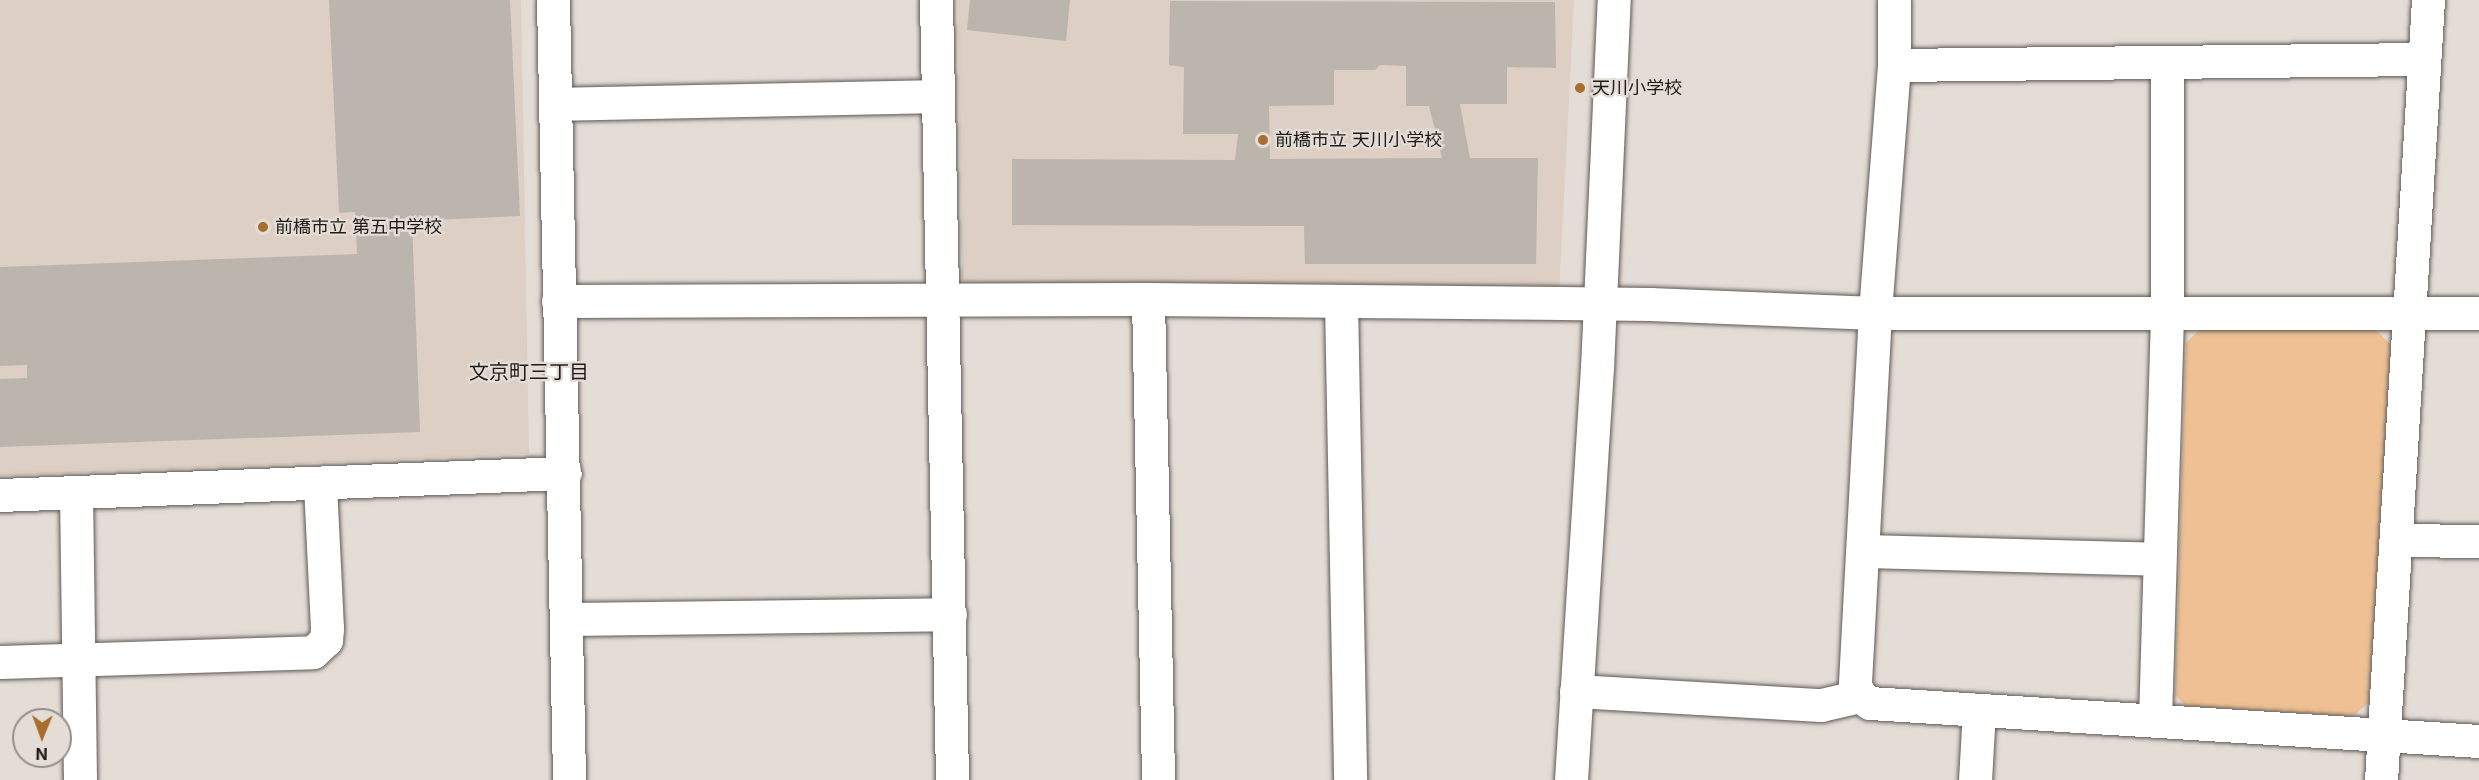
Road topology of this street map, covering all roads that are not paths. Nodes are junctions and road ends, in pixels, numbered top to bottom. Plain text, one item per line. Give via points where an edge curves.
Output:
1 (553, 0) edge
2 (936, 0) edge
3 (1614, 0) edge
4 (1894, 0) edge
5 (2428, 0) edge
6 (2423, 59) junction
7 (2167, 64) junction
8 (1894, 65) junction
9 (937, 96) junction
10 (555, 104) junction
11 (1148, 299) junction
12 (558, 300) junction
13 (939, 301) junction
14 (1341, 302) junction
15 (1598, 303) junction
16 (2410, 312) junction
17 (1875, 313) junction
18 (2167, 313) junction
19 (2479, 313) edge
20 (565, 472) junction
21 (320, 483) junction
22 (76, 492) junction
23 (0, 495) edge
24 (2398, 540) junction
25 (2479, 541) edge
26 (1863, 551) junction
27 (2159, 559) junction
28 (950, 614) junction
29 (566, 618) junction
30 (79, 660) junction
31 (0, 662) edge
32 (1575, 691) junction
33 (1860, 696) junction
34 (1979, 710) junction
35 (2155, 720) junction
36 (2383, 734) junction
37 (2479, 741) edge
38 (80, 780) edge
39 (569, 780) edge
40 (952, 780) edge
41 (1158, 780) edge
42 (1350, 780) edge
43 (1571, 780) edge
44 (1975, 780) edge
45 (2381, 780) edge

1 - 10 street
2 - 9 street
3 - 15 street
4 - 8 street
5 - 6 street
6 - 7 street
6 - 16 street
7 - 8 street
7 - 18 street
8 - 17 street
9 - 10 street
9 - 13 street
10 - 12 street
11 - 13 street
11 - 14 street
11 - 41 street
12 - 13 street
12 - 20 street
13 - 28 street
14 - 15 street
14 - 42 street
15 - 17 street
15 - 32 street
16 - 18 street
16 - 19 street
16 - 24 street
17 - 18 street
17 - 26 street
18 - 27 street
20 - 21 street
20 - 29 street
21 - 22 street
21 - 30 street via 327,628 321,647 302,655
22 - 23 street
22 - 30 street
24 - 25 street
24 - 36 street
26 - 27 street
26 - 33 street via 1856,685
27 - 35 street
28 - 29 street
28 - 40 street
29 - 39 street
30 - 31 street
30 - 38 street
32 - 33 street via 1821,705
32 - 43 street
33 - 34 street via 1870,703
34 - 35 street
34 - 44 street
35 - 36 street
36 - 37 street
36 - 45 street

